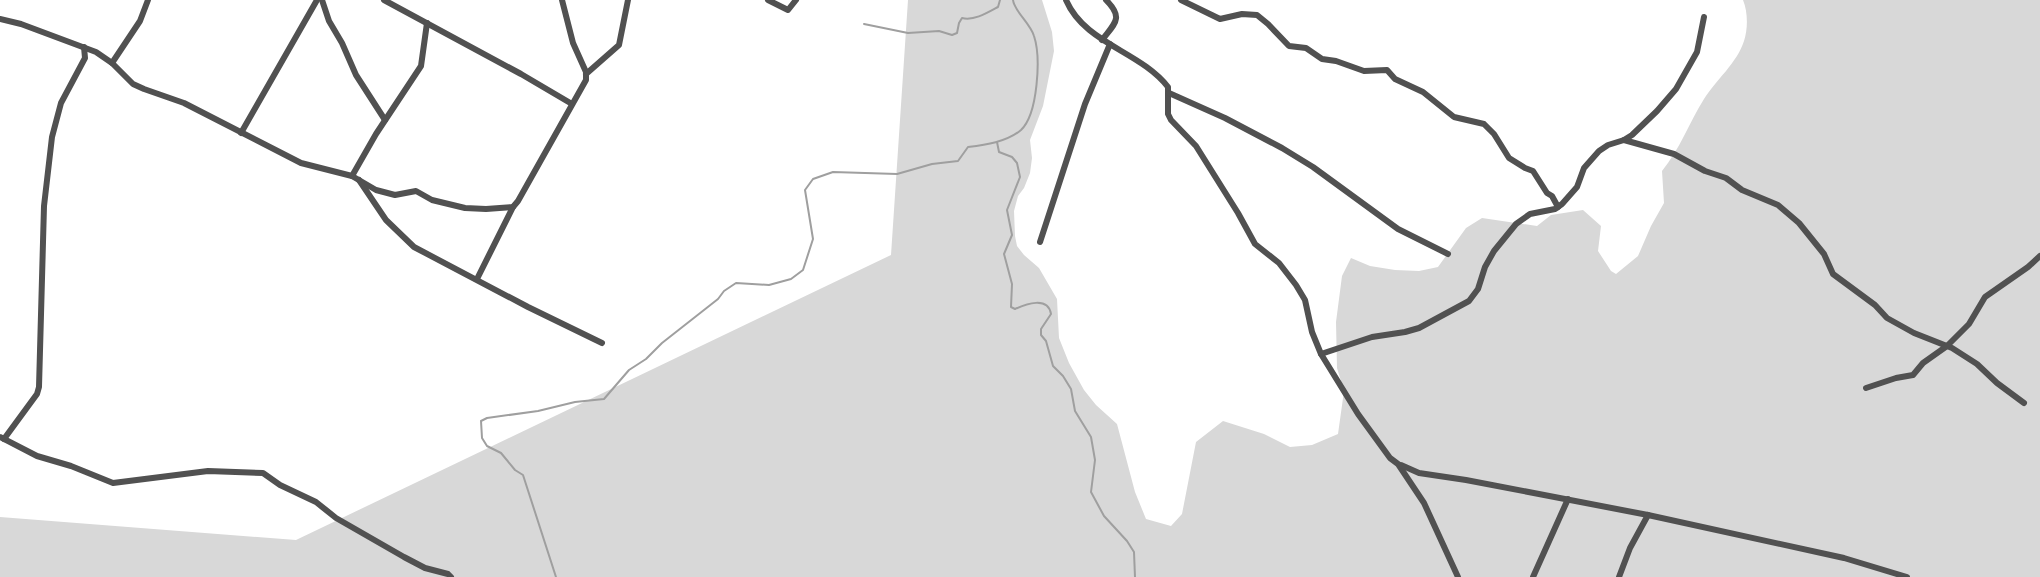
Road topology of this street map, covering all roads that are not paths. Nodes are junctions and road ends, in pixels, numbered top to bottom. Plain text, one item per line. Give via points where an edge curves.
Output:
1 (148, 0) edge
2 (317, 0) edge
3 (322, 0) edge
4 (384, 0) edge
5 (562, 0) edge
6 (628, 0) edge
7 (768, 0) edge
8 (796, 0) edge
9 (1106, 0) edge
10 (1181, 0) edge
11 (1067, 2) edge
12 (1704, 17) dead end
13 (0, 19) edge
14 (427, 22) junction
15 (1102, 40) junction
16 (1110, 44) junction
17 (84, 47) junction
18 (112, 63) junction
19 (586, 74) junction
20 (1169, 93) junction
21 (572, 104) junction
22 (385, 120) junction
23 (241, 133) junction
24 (1624, 140) junction
25 (355, 177) junction
26 (513, 207) junction
27 (1558, 207) junction
28 (1040, 242) dead end
29 (1448, 254) dead end
30 (2040, 256) edge
31 (477, 279) junction
32 (602, 344) dead end
33 (1947, 346) junction
34 (1321, 354) junction
35 (1866, 388) dead end
36 (2024, 403) dead end
37 (2, 438) edge
38 (1398, 464) junction
39 (1568, 500) junction
40 (1648, 515) junction
41 (451, 577) edge
42 (1458, 577) edge
43 (1533, 577) edge
44 (1619, 577) edge
45 (1906, 577) edge

1 - 18 street via 140,21
2 - 23 street
3 - 22 street via 356,75
4 - 14 street
5 - 19 street
6 - 19 street via 619,45
7 - 8 street via 788,10
9 - 15 street via 1117,16
10 - 27 street via 1220,19 1257,15 1289,46 1306,48 1322,59 1364,71 1388,70 1395,79 1423,92 1454,117 1484,124 1509,158 1533,171
11 - 15 street via 1083,25
12 - 24 street via 1697,52 1676,89 1658,111
13 - 17 street
14 - 21 street
14 - 22 street via 421,66
15 - 16 street
16 - 20 street via 1162,80
16 - 28 street via 1085,104
17 - 18 street
17 - 37 street via 85,58 61,103 52,136 43,218 39,387
18 - 23 street via 133,84 184,103
19 - 21 street
20 - 29 street via 1282,148 1398,229
20 - 34 street via 1168,114 1196,146 1255,244 1279,263 1302,294
21 - 26 street
22 - 25 street
23 - 25 street via 302,163
24 - 27 street via 1599,151 1584,168 1577,187
24 - 33 street via 1674,154 1778,205 1824,254 1833,274 1887,318
25 - 26 street via 376,190 395,195 416,191 432,200 465,208
25 - 31 street via 376,208 406,240 432,258
26 - 31 street
27 - 34 street via 1530,214 1512,228 1485,267 1474,296 1465,303 1419,328 1372,337
30 - 33 street via 1985,297 1969,324
31 - 32 street
33 - 35 street via 1913,375
33 - 36 street via 1977,364
34 - 38 street via 1370,432
37 - 41 street via 38,456 113,483 208,471 263,473 404,557
38 - 39 street via 1419,473
38 - 42 street via 1424,503
39 - 40 street
39 - 43 street
40 - 44 street
40 - 45 street via 1844,558

